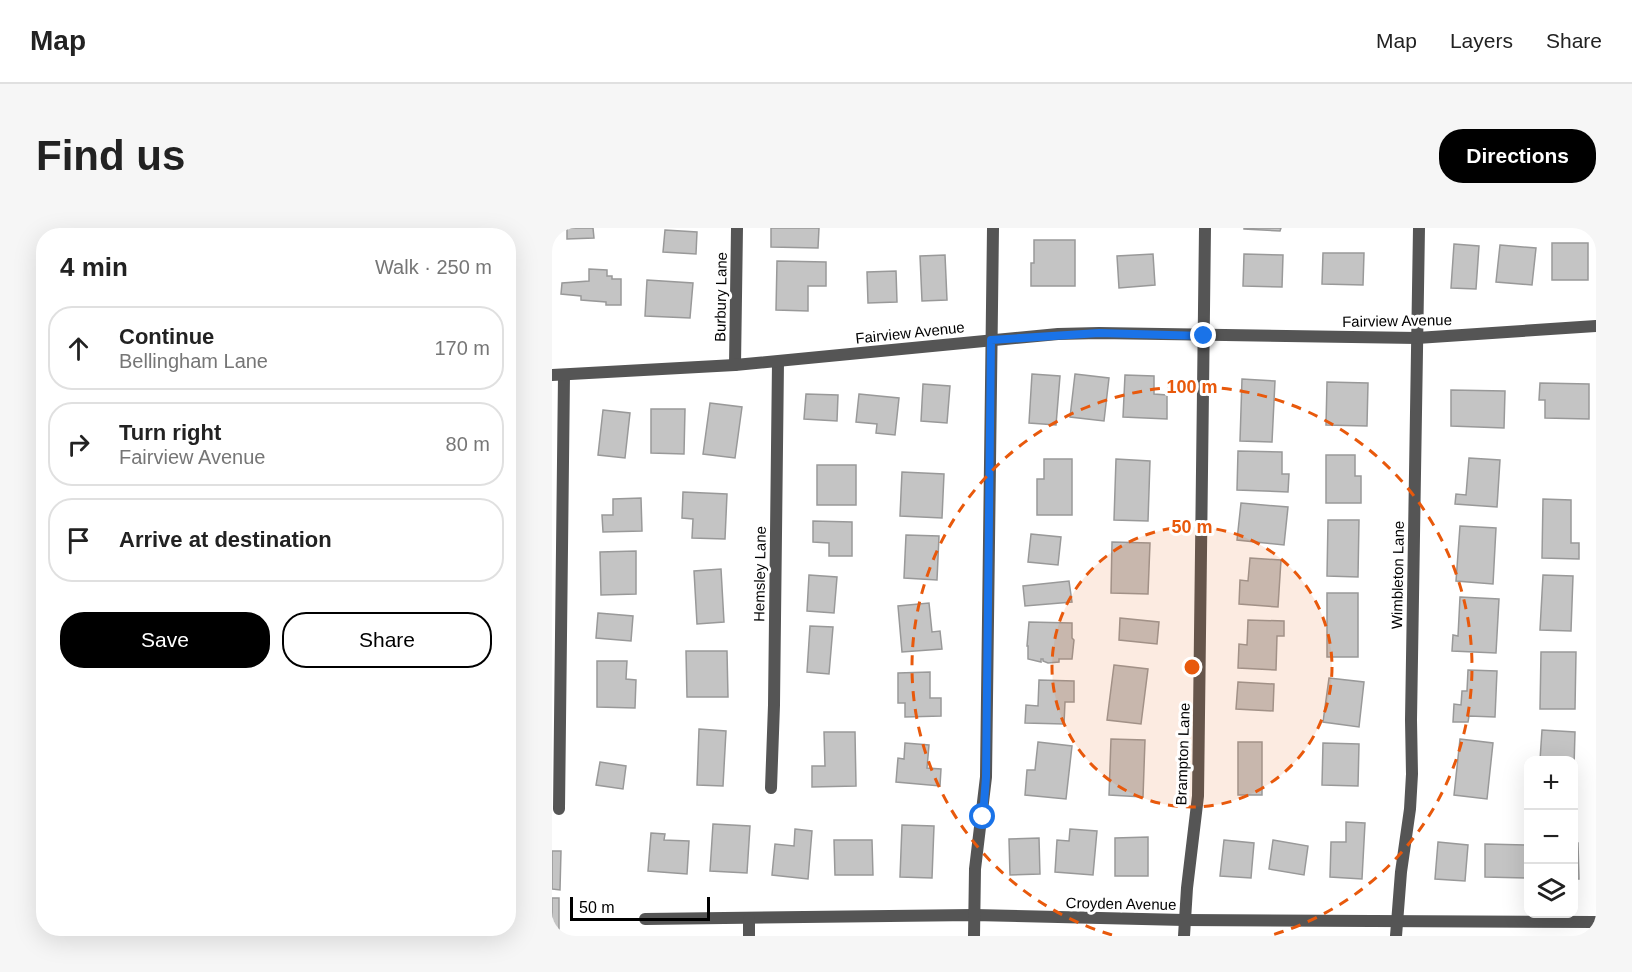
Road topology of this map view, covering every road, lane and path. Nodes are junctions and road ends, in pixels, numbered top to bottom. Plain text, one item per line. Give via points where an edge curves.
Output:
1 (737, 228) edge
2 (993, 228) edge
3 (1205, 228) edge
4 (1419, 228) edge
5 (1596, 326) edge
6 (1204, 336) junction
7 (1418, 338) junction
8 (991, 340) junction
9 (778, 362) junction
10 (735, 366) junction
11 (558, 375) edge
12 (771, 788) dead end
13 (559, 808) dead end
14 (975, 915) junction
15 (645, 919) dead end
16 (749, 919) junction
17 (1184, 921) junction
18 (1396, 922) junction
19 (1596, 922) edge
20 (749, 936) edge
21 (974, 936) edge
22 (1184, 936) edge
23 (1396, 936) edge

1 - 10 street, Burbury Lane
2 - 8 street
3 - 6 street, Brampton Lane
4 - 7 street, Wimbleton Lane
5 - 7 street, Fairview Avenue
6 - 7 street, Fairview Avenue
6 - 8 street, Fairview Avenue via 1099,333
6 - 17 street, Brampton Lane via 1198,796
7 - 18 street, Wimbleton Lane via 1412,774
8 - 9 street, Fairview Avenue
8 - 14 street via 986,777 975,869
9 - 10 street, Fairview Avenue
9 - 12 street, Hemsley Lane
10 - 11 street, Fairview Avenue
11 - 13 street
14 - 16 street, Croyden Avenue
14 - 17 street, Croyden Avenue
14 - 21 street
15 - 16 street, Croyden Avenue
16 - 20 street
17 - 18 street, Croyden Avenue
17 - 22 street, Brampton Lane
18 - 19 street, Croyden Avenue
18 - 23 street, Wimbleton Lane

